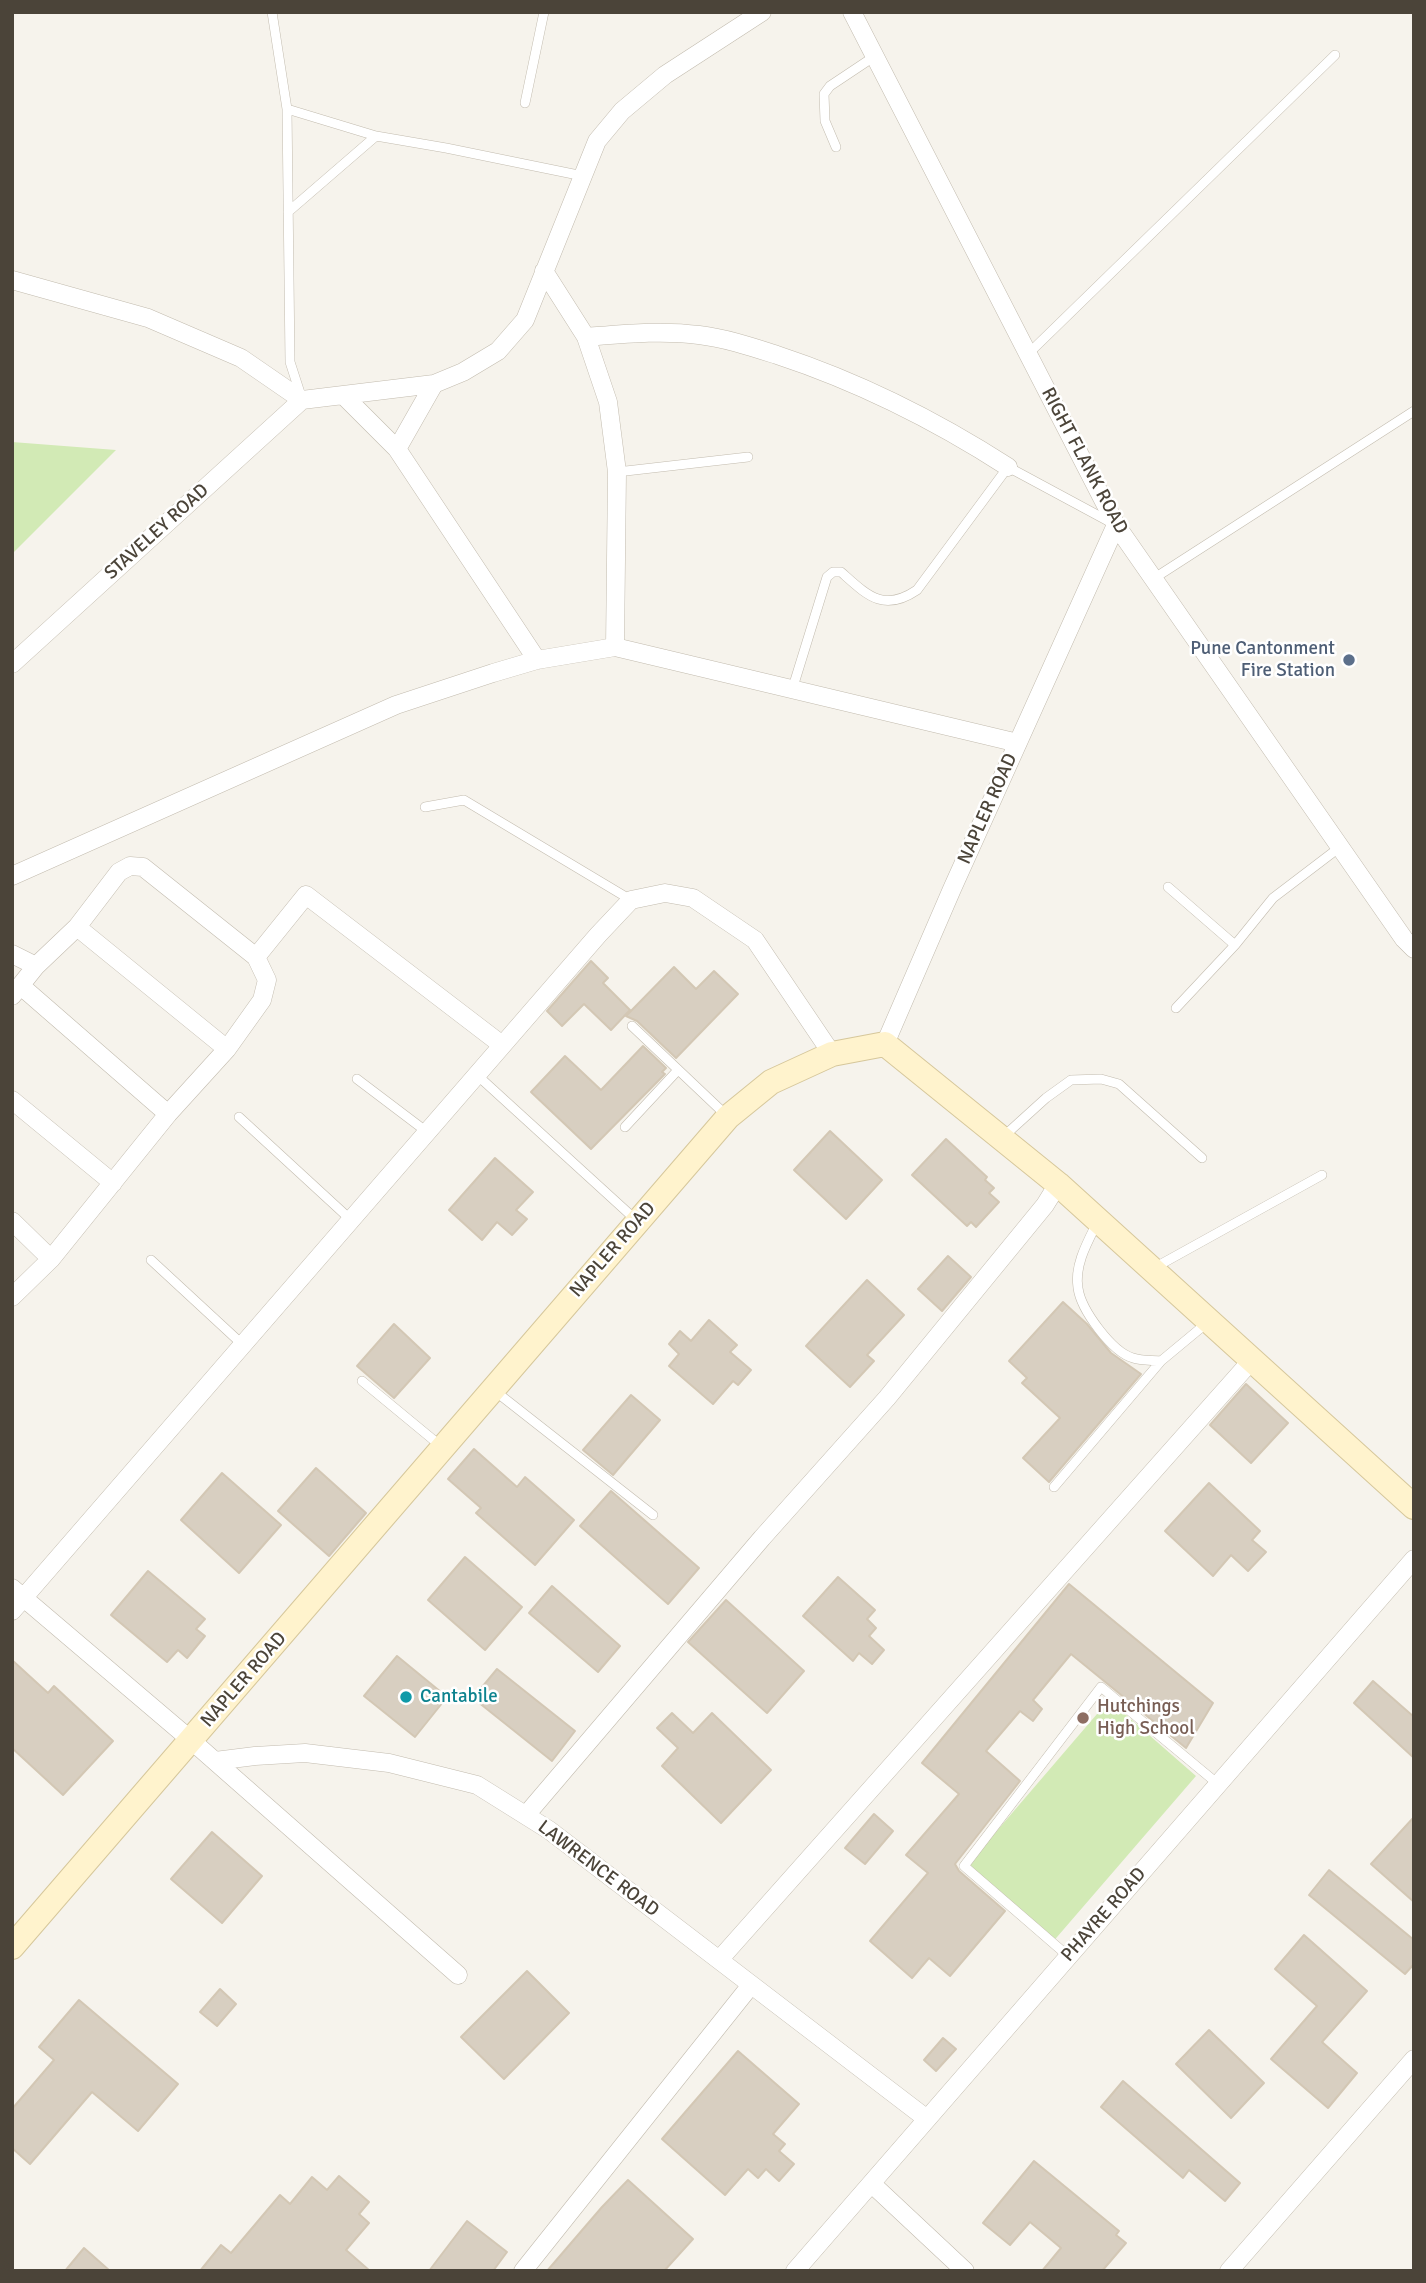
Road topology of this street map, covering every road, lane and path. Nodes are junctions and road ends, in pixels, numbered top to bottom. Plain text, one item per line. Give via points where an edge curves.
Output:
1 (272, 12) edge
2 (544, 12) edge
3 (762, 12) edge
4 (852, 12) edge
5 (1335, 55) dead end
6 (875, 57) junction
7 (525, 103) dead end
8 (287, 109) junction
9 (376, 136) junction
10 (836, 147) dead end
11 (583, 176) junction
12 (288, 212) junction
13 (544, 271) junction
14 (12, 280) edge
15 (586, 337) junction
16 (1028, 354) junction
17 (434, 384) junction
18 (343, 396) junction
19 (302, 400) junction
20 (1414, 411) edge
21 (397, 449) junction
22 (748, 457) dead end
23 (1008, 467) junction
24 (617, 472) junction
25 (1116, 526) junction
26 (1153, 579) junction
27 (615, 647) junction
28 (537, 660) junction
29 (12, 664) edge
30 (793, 687) junction
31 (1018, 743) junction
32 (425, 807) dead end
33 (1340, 847) junction
34 (12, 876) edge
35 (1168, 887) dead end
36 (631, 901) junction
37 (77, 927) junction
38 (1236, 945) junction
39 (1414, 949) edge
40 (12, 954) edge
41 (256, 957) junction
42 (36, 966) junction
43 (17, 991) edge
44 (1176, 1008) dead end
45 (632, 1026) dead end
46 (885, 1044) junction
47 (502, 1045) junction
48 (226, 1049) junction
49 (832, 1054) junction
50 (678, 1070) junction
51 (477, 1075) junction
52 (357, 1079) dead end
53 (12, 1100) edge
54 (168, 1114) junction
55 (239, 1117) dead end
56 (728, 1117) junction
57 (625, 1127) dead end
58 (427, 1132) junction
59 (1002, 1138) junction
60 (1202, 1158) dead end
61 (1322, 1175) dead end
62 (113, 1183) junction
63 (1058, 1184) junction
64 (351, 1220) junction
65 (1098, 1220) junction
66 (12, 1221) edge
67 (638, 1222) junction
68 (51, 1259) junction
69 (151, 1260) dead end
70 (1152, 1269) junction
71 (12, 1297) edge
72 (1210, 1321) junction
73 (243, 1345) junction
74 (1252, 1360) junction
75 (1161, 1361) junction
76 (362, 1381) dead end
77 (494, 1390) junction
78 (443, 1448) junction
79 (1054, 1487) dead end
80 (1414, 1507) edge
81 (653, 1515) dead end
82 (1414, 1559) edge
83 (16, 1599) edge
84 (192, 1741) junction
85 (215, 1761) junction
86 (1218, 1784) junction
87 (526, 1815) junction
88 (12, 1947) edge
89 (1068, 1956) junction
90 (719, 1960) junction
91 (458, 1975) dead end
92 (751, 1984) junction
93 (1414, 2059) edge
94 (927, 2119) junction
95 (872, 2184) junction
96 (523, 2271) edge
97 (795, 2271) edge
98 (965, 2271) edge
99 (1229, 2271) edge

1 - 8 lane
2 - 7 lane
3 - 11 street via 665,75 622,111 597,141
4 - 6 street, RIGHT FLANK ROAD
5 - 16 lane
6 - 10 lane via 824,94 825,121
6 - 16 street, RIGHT FLANK ROAD
8 - 9 lane
8 - 12 lane
9 - 11 lane
9 - 12 lane
11 - 13 street
12 - 19 lane via 290,362
13 - 15 street
13 - 17 street via 525,320 498,351
14 - 19 street via 148,318 240,358
15 - 23 street via 650,332 700,335 757,349 871,390 956,433
15 - 24 street via 608,402
16 - 25 street, RIGHT FLANK ROAD
17 - 18 street
17 - 21 street
18 - 19 street
18 - 21 street
19 - 29 street, STAVELEY ROAD
20 - 26 lane
21 - 28 street
22 - 24 lane
23 - 25 lane
23 - 30 lane via 917,590 903,600 868,595 841,572 827,577
24 - 27 street
25 - 26 street, RIGHT FLANK ROAD
25 - 31 street, NAPLER ROAD
26 - 33 street, RIGHT FLANK ROAD
27 - 28 street
27 - 30 street
28 - 34 street via 396,705
30 - 31 street
31 - 46 street, NAPLER ROAD
32 - 36 lane via 464,800
33 - 38 lane via 1273,898
33 - 39 street, RIGHT FLANK ROAD
35 - 38 lane
36 - 47 street
36 - 49 street via 665,893 693,898 755,940
37 - 41 street via 119,872 130,866 143,867
37 - 42 street
37 - 48 street
38 - 44 lane
40 - 42 street
41 - 47 street via 306,895
41 - 48 street via 267,980 262,1000
42 - 43 street
43 - 54 street
45 - 50 lane
46 - 49 street, NAPLER ROAD
46 - 59 street
47 - 51 street
48 - 54 street
49 - 56 street, NAPLER ROAD via 771,1082
50 - 56 lane
50 - 57 lane
51 - 58 street
51 - 67 lane
52 - 58 lane
53 - 62 street
54 - 62 street
55 - 64 lane
56 - 67 street, NAPLER ROAD
58 - 64 street
59 - 60 lane via 1071,1080 1101,1079 1119,1084
59 - 63 street
61 - 70 lane
62 - 68 street
63 - 65 street
63 - 87 street via 887,1398
64 - 73 street
65 - 70 street
65 - 75 lane via 1080,1263 1077,1287 1083,1306 1094,1324 1132,1358
66 - 68 street
67 - 77 street, NAPLER ROAD
68 - 71 street
69 - 73 lane
70 - 72 street
72 - 74 street
72 - 75 lane
73 - 83 street
74 - 80 street
74 - 90 street
75 - 79 lane
76 - 78 lane
77 - 78 street, NAPLER ROAD
77 - 81 lane
78 - 84 street, NAPLER ROAD
82 - 86 street, PHAYRE ROAD
83 - 84 street
84 - 85 street
84 - 88 street, NAPLER ROAD
85 - 87 street, LAWRENCE ROAD via 305,1753 389,1763 477,1785
85 - 91 street
86 - 89 street, PHAYRE ROAD
86 - 89 lane via 1101,1687 964,1866
87 - 90 street, LAWRENCE ROAD
89 - 94 street, PHAYRE ROAD
90 - 92 street, LAWRENCE ROAD
92 - 94 street, LAWRENCE ROAD
92 - 96 street
93 - 99 street
94 - 95 street, PHAYRE ROAD
95 - 97 street, PHAYRE ROAD
95 - 98 street

